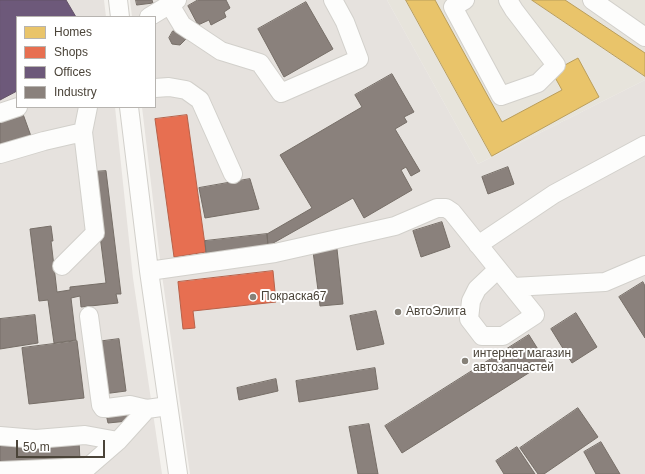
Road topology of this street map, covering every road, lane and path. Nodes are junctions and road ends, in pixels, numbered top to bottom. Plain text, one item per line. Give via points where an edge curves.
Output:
1 (118, 0) edge
2 (333, 0) edge
3 (465, 0) edge
4 (508, 0) edge
5 (592, 0) edge
6 (174, 2) edge
7 (120, 16) edge
8 (151, 16) edge
9 (645, 37) edge
10 (156, 88) edge
11 (16, 108) edge
12 (88, 108) edge
13 (129, 108) edge
14 (0, 113) edge
15 (83, 132) junction
16 (645, 145) edge
17 (0, 154) edge
18 (233, 174) dead end
19 (478, 245) junction
20 (645, 265) edge
21 (62, 266) dead end
22 (498, 269) junction
23 (149, 271) junction
24 (513, 287) junction
25 (89, 316) dead end
26 (168, 406) junction
27 (148, 409) junction
28 (0, 436) edge
29 (118, 441) junction
30 (0, 471) edge
31 (88, 471) edge
32 (178, 474) edge

1 - 7 street
2 - 6 street via 345,22 359,59 281,93 260,63 220,51 182,25
3 - 4 street via 453,7 501,96 538,83 556,65
5 - 9 street
6 - 8 street
10 - 18 street via 186,90 200,100
11 - 14 street
12 - 15 street
13 - 23 street
15 - 17 street
15 - 21 street via 94,233
16 - 19 street via 554,194
19 - 22 street
19 - 23 street via 452,212 446,208 437,208 395,226 274,253
20 - 24 street via 605,282
22 - 24 street
22 - 24 street via 477,289 471,301 469,319 482,336 503,336 535,315
23 - 26 street
25 - 27 street via 100,405 103,408 130,405
26 - 27 street
26 - 32 street
27 - 29 street
28 - 29 street via 36,439 85,435
29 - 31 street
30 - 31 street

